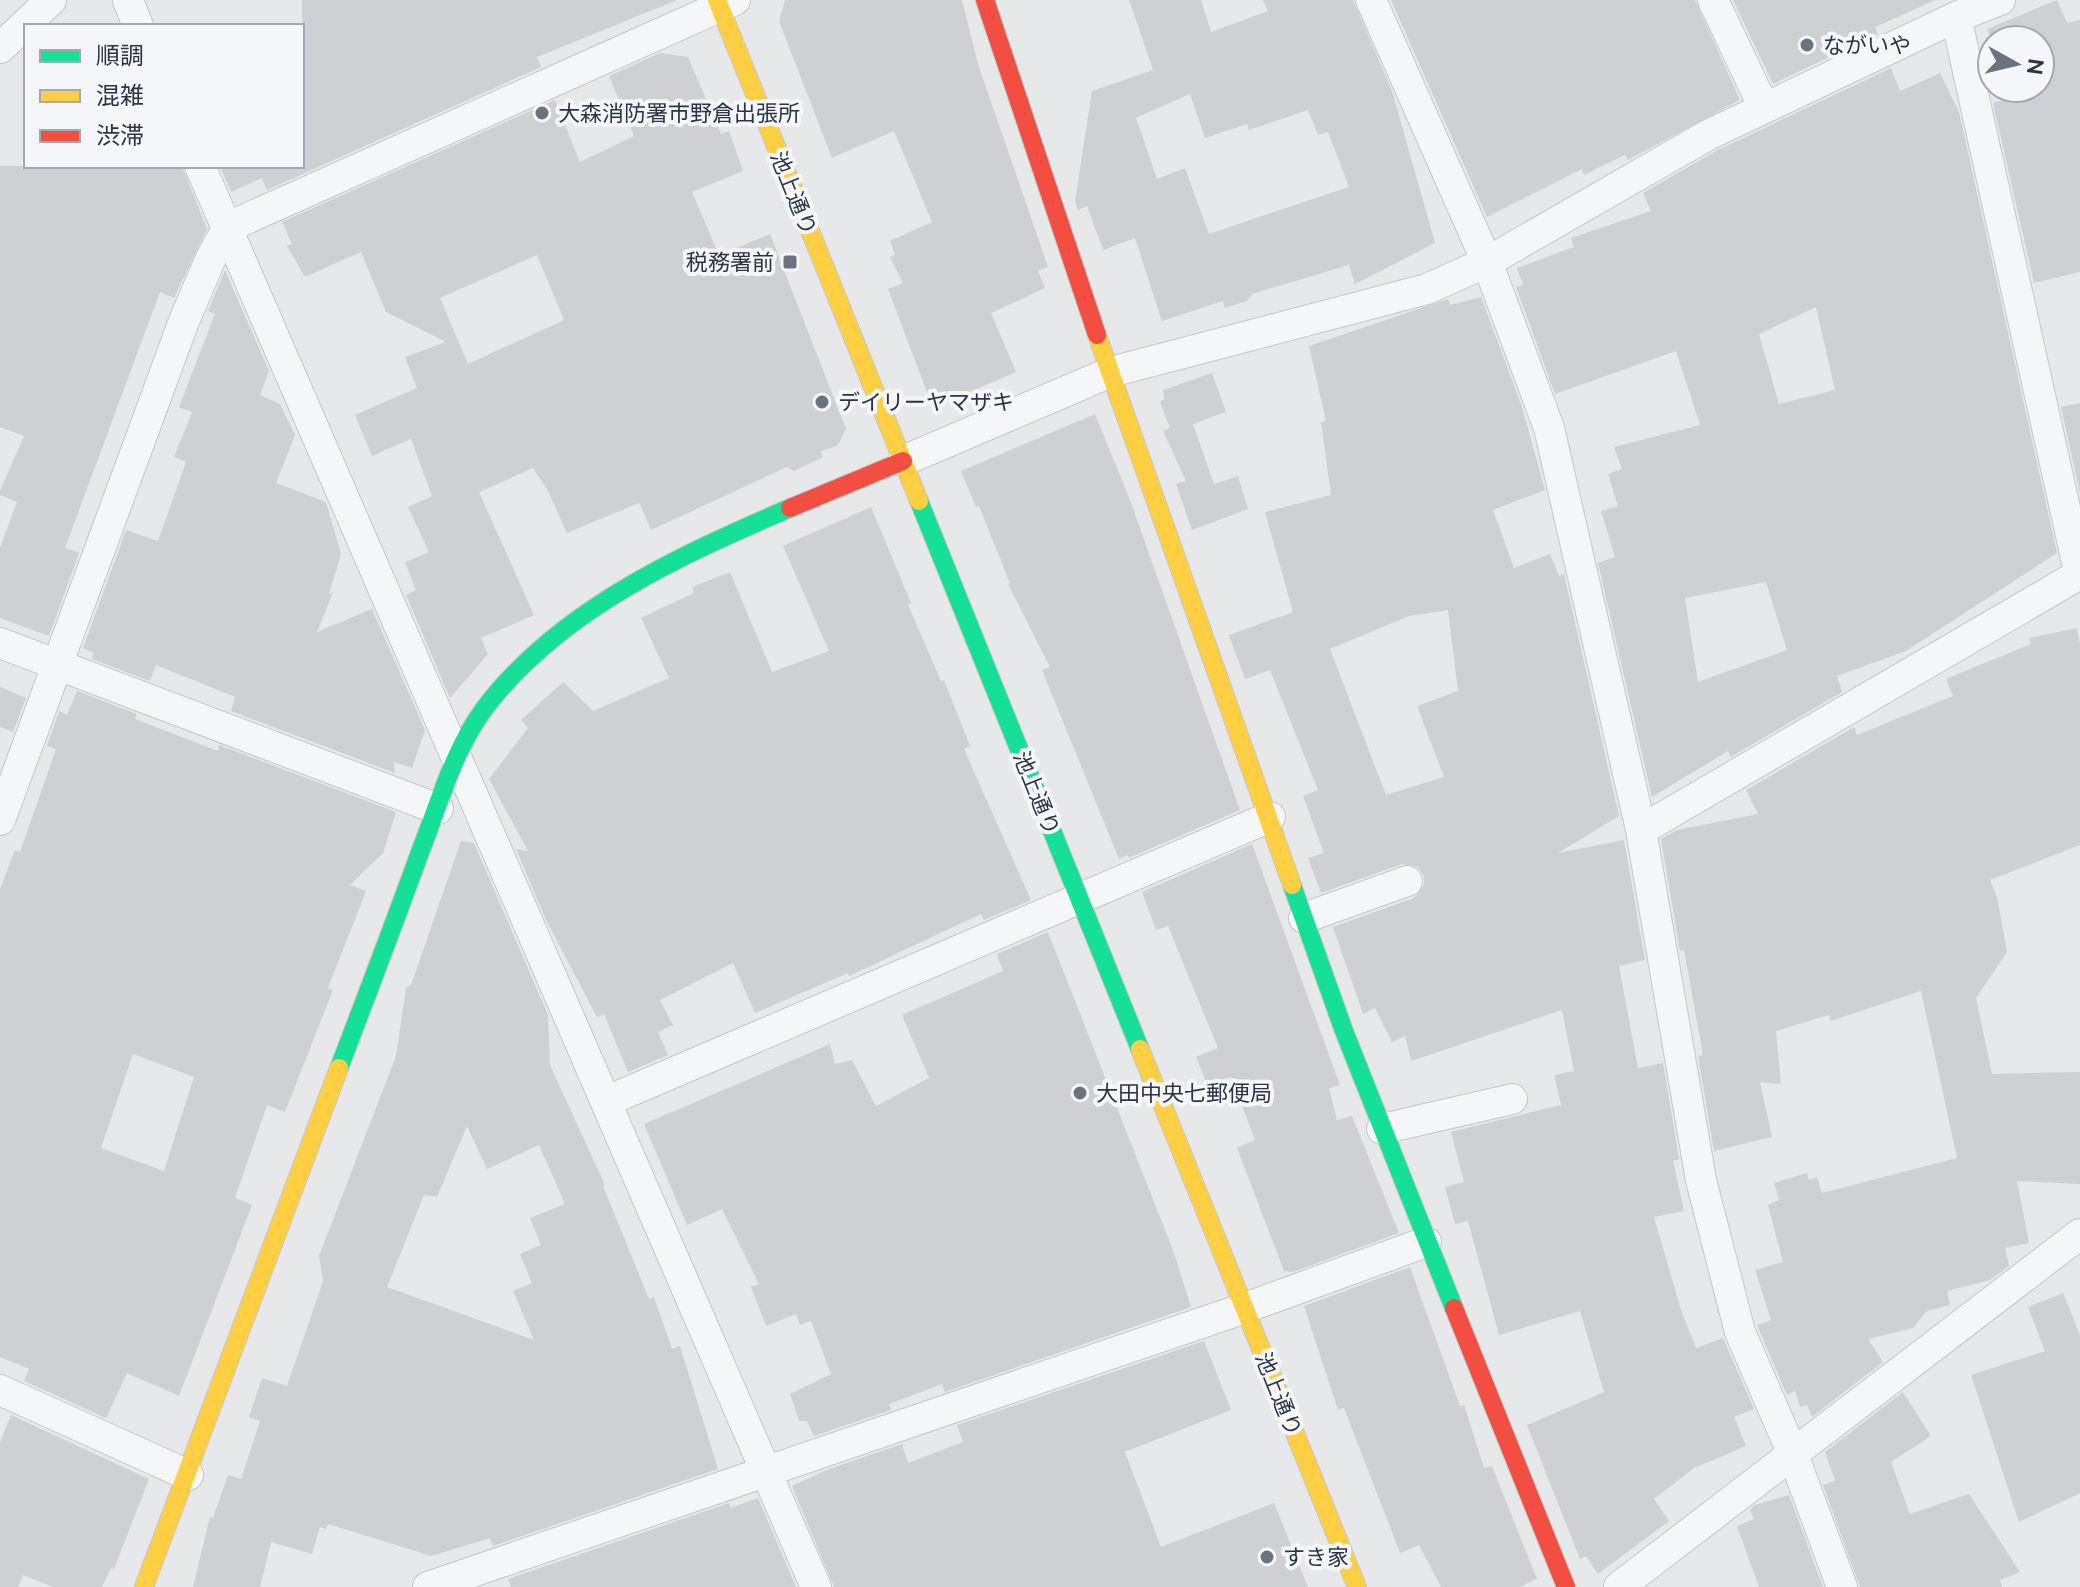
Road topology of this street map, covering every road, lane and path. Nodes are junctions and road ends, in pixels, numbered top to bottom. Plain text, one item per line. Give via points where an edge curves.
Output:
1 (51, 0) edge
2 (128, 0) edge
3 (985, 0) edge
4 (1371, 0) edge
5 (1713, 0) edge
6 (2000, 0) edge
7 (724, 2) edge
8 (1956, 17) junction
9 (26, 24) edge
10 (137, 24) edge
11 (24, 25) edge
12 (0, 48) edge
13 (1764, 108) junction
14 (201, 168) edge
15 (228, 227) junction
16 (1487, 262) junction
17 (1111, 372) junction
18 (903, 461) junction
19 (2080, 575) edge
20 (0, 643) edge
21 (59, 666) junction
22 (456, 758) junction
23 (438, 809) junction
24 (1270, 817) junction
25 (0, 820) edge
26 (1641, 830) junction
27 (1407, 881) dead end
28 (1079, 898) junction
29 (1304, 918) junction
30 (1512, 1099) dead end
31 (607, 1101) junction
32 (1382, 1129) junction
33 (2080, 1234) edge
34 (1426, 1242) junction
35 (1245, 1308) junction
36 (0, 1390) edge
37 (1792, 1452) junction
38 (765, 1470) junction
39 (188, 1475) junction
40 (144, 1587) edge
41 (428, 1587) edge
42 (816, 1587) edge
43 (1357, 1587) edge
44 (1566, 1587) edge
45 (1619, 1587) edge
46 (1842, 1587) edge

1 - 9 street
2 - 10 street
3 - 17 street
4 - 16 street
5 - 13 street
6 - 8 street
7 - 15 street
7 - 18 street, 池上通り
8 - 13 street
8 - 19 street
11 - 12 street
13 - 16 street
14 - 15 street
15 - 21 street via 184,321
15 - 22 street
16 - 17 street via 1427,289
16 - 26 street via 1549,428
17 - 18 street
17 - 24 street
18 - 22 street via 674,560 622,588 543,647 486,707
18 - 28 street, 池上通り
19 - 26 street
20 - 21 street
21 - 23 street
21 - 25 street
22 - 23 street
22 - 31 street
23 - 39 street
24 - 28 street
24 - 29 street
26 - 37 street via 1701,1180 1740,1332
27 - 29 street
28 - 31 street
28 - 35 street, 池上通り
29 - 32 street
30 - 32 street
31 - 38 street
32 - 34 street
33 - 37 street
34 - 35 street
34 - 44 street
35 - 38 street
35 - 43 street, 池上通り
36 - 39 street
37 - 45 street
37 - 46 street
38 - 41 street
38 - 42 street
39 - 40 street

